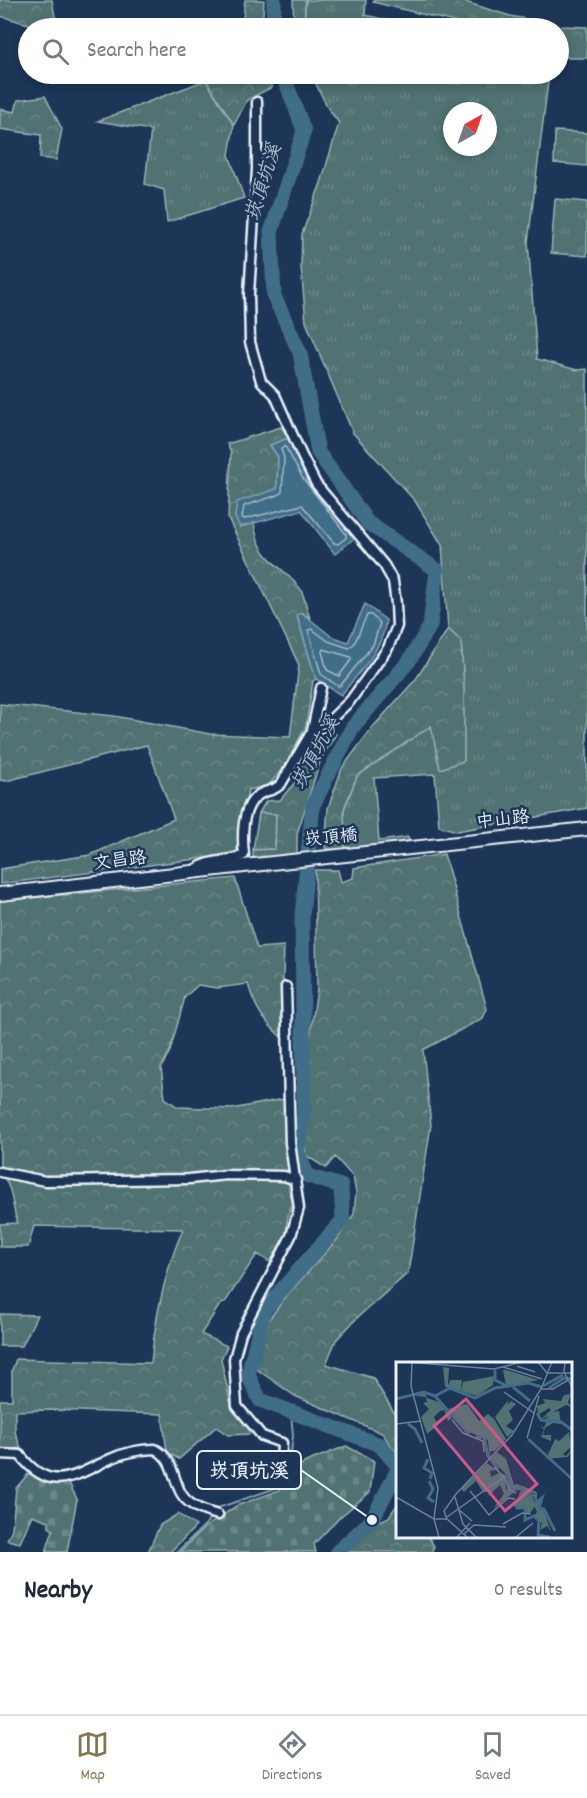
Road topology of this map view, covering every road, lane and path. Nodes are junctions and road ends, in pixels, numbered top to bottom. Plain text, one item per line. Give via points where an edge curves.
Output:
1 (257, 102) dead end
2 (321, 688) dead end
3 (312, 732) junction
4 (587, 829) edge
5 (422, 848) joint
6 (244, 866) joint
7 (192, 872) junction
8 (0, 894) edge
9 (286, 987) dead end
10 (0, 1172) edge
11 (296, 1180) junction
12 (0, 1454) edge
13 (281, 1468) dead end
14 (218, 1515) dead end

1 - 3 street via 250,342 261,381 275,395 316,484 384,565 393,581 396,604 397,626 388,648 350,701
2 - 3 street
3 - 7 street via 281,784 260,794 250,805 242,832 244,855 207,862
4 - 5 main road, 中山路
5 - 6 main road, 崁頂橋
6 - 7 main road, 文昌路
7 - 8 main road, 文昌路
9 - 11 street via 290,1143
10 - 11 street via 45,1181 226,1175 284,1176
11 - 13 street via 299,1208 291,1236 242,1333 234,1359 237,1406 262,1436 282,1443
12 - 14 street via 20,1455 38,1474 65,1479 112,1458 155,1449 174,1470 186,1500 202,1511

